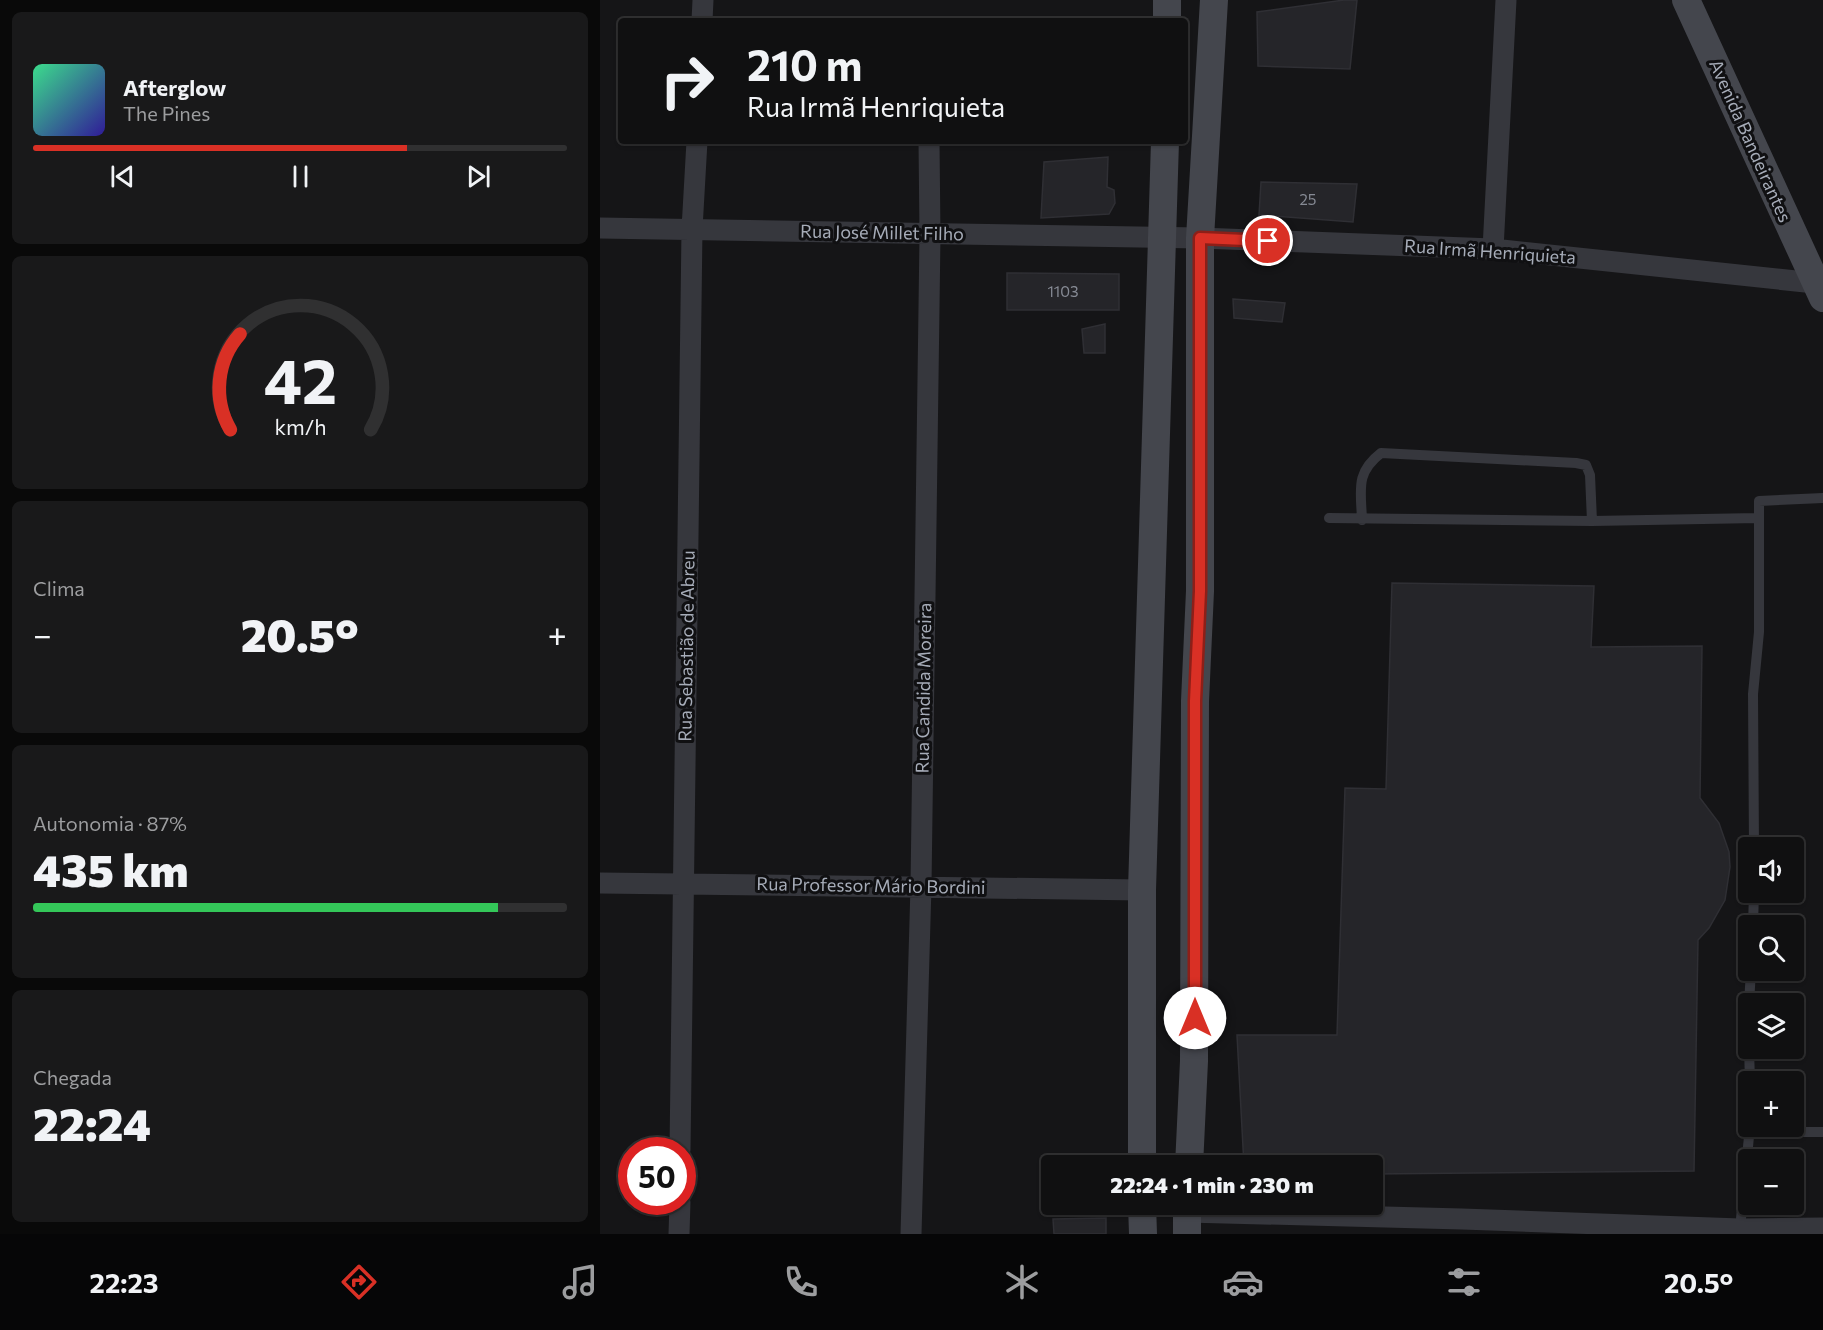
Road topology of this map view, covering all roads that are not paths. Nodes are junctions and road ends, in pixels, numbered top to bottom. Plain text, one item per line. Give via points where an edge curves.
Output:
1 (703, 0) edge
2 (1167, 0) edge
3 (1214, 0) edge
4 (1506, 0) edge
5 (1686, 0) edge
6 (702, 18) edge
7 (1167, 18) edge
8 (697, 144) edge
9 (929, 144) edge
10 (1165, 144) edge
11 (600, 228) edge
12 (692, 229) junction
13 (930, 235) junction
14 (1163, 238) junction
15 (1200, 238) junction
16 (1493, 249) junction
17 (1819, 290) edge
18 (1823, 498) edge
19 (1758, 518) junction
20 (1329, 519) dead end
21 (1362, 520) junction
22 (1592, 521) junction
23 (1754, 837) edge
24 (600, 883) edge
25 (685, 885) junction
26 (921, 886) junction
27 (1142, 890) junction
28 (1804, 1131) edge
29 (1823, 1132) edge
30 (680, 1137) edge
31 (1749, 1137) edge
32 (1142, 1155) edge
33 (1190, 1155) edge
34 (680, 1215) edge
35 (1143, 1215) edge
36 (1187, 1217) edge
37 (1462, 1226) edge
38 (1823, 1228) edge
39 (1740, 1232) edge
40 (679, 1234) edge
41 (911, 1234) edge
42 (1143, 1234) edge

1 - 6 street
2 - 7 main road
3 - 15 main road
4 - 16 street
5 - 17 main road, Avenida Bandeirantes
8 - 12 street, Rua Sebastião de Abreu
9 - 13 street, Rua Candida Moreira
10 - 14 main road
11 - 12 street, Rua José Millet Filho
12 - 13 street, Rua José Millet Filho
12 - 25 street, Rua Sebastião de Abreu
13 - 14 street, Rua José Millet Filho
13 - 26 street, Rua Candida Moreira
14 - 15 street, Rua Irmã Henriquieta
14 - 27 main road
15 - 16 street, Rua Irmã Henriquieta
15 - 33 main road via 1200,591
16 - 17 street, Rua Irmã Henriquieta
18 - 19 lane via 1759,501
19 - 22 lane
19 - 23 lane via 1759,632 1752,717
20 - 21 lane
21 - 22 lane
21 - 22 lane via 1361,479 1368,463 1380,453 1586,465
24 - 25 street, Rua Professor Mário Bordini
25 - 26 street, Rua Professor Mário Bordini
25 - 30 street, Rua Sebastião de Abreu
26 - 27 street, Rua Professor Mário Bordini
26 - 41 street, Rua Candida Moreira
27 - 32 main road
28 - 29 lane
31 - 39 lane
34 - 40 street
35 - 42 main road
36 - 37 street
37 - 39 street
38 - 39 street

